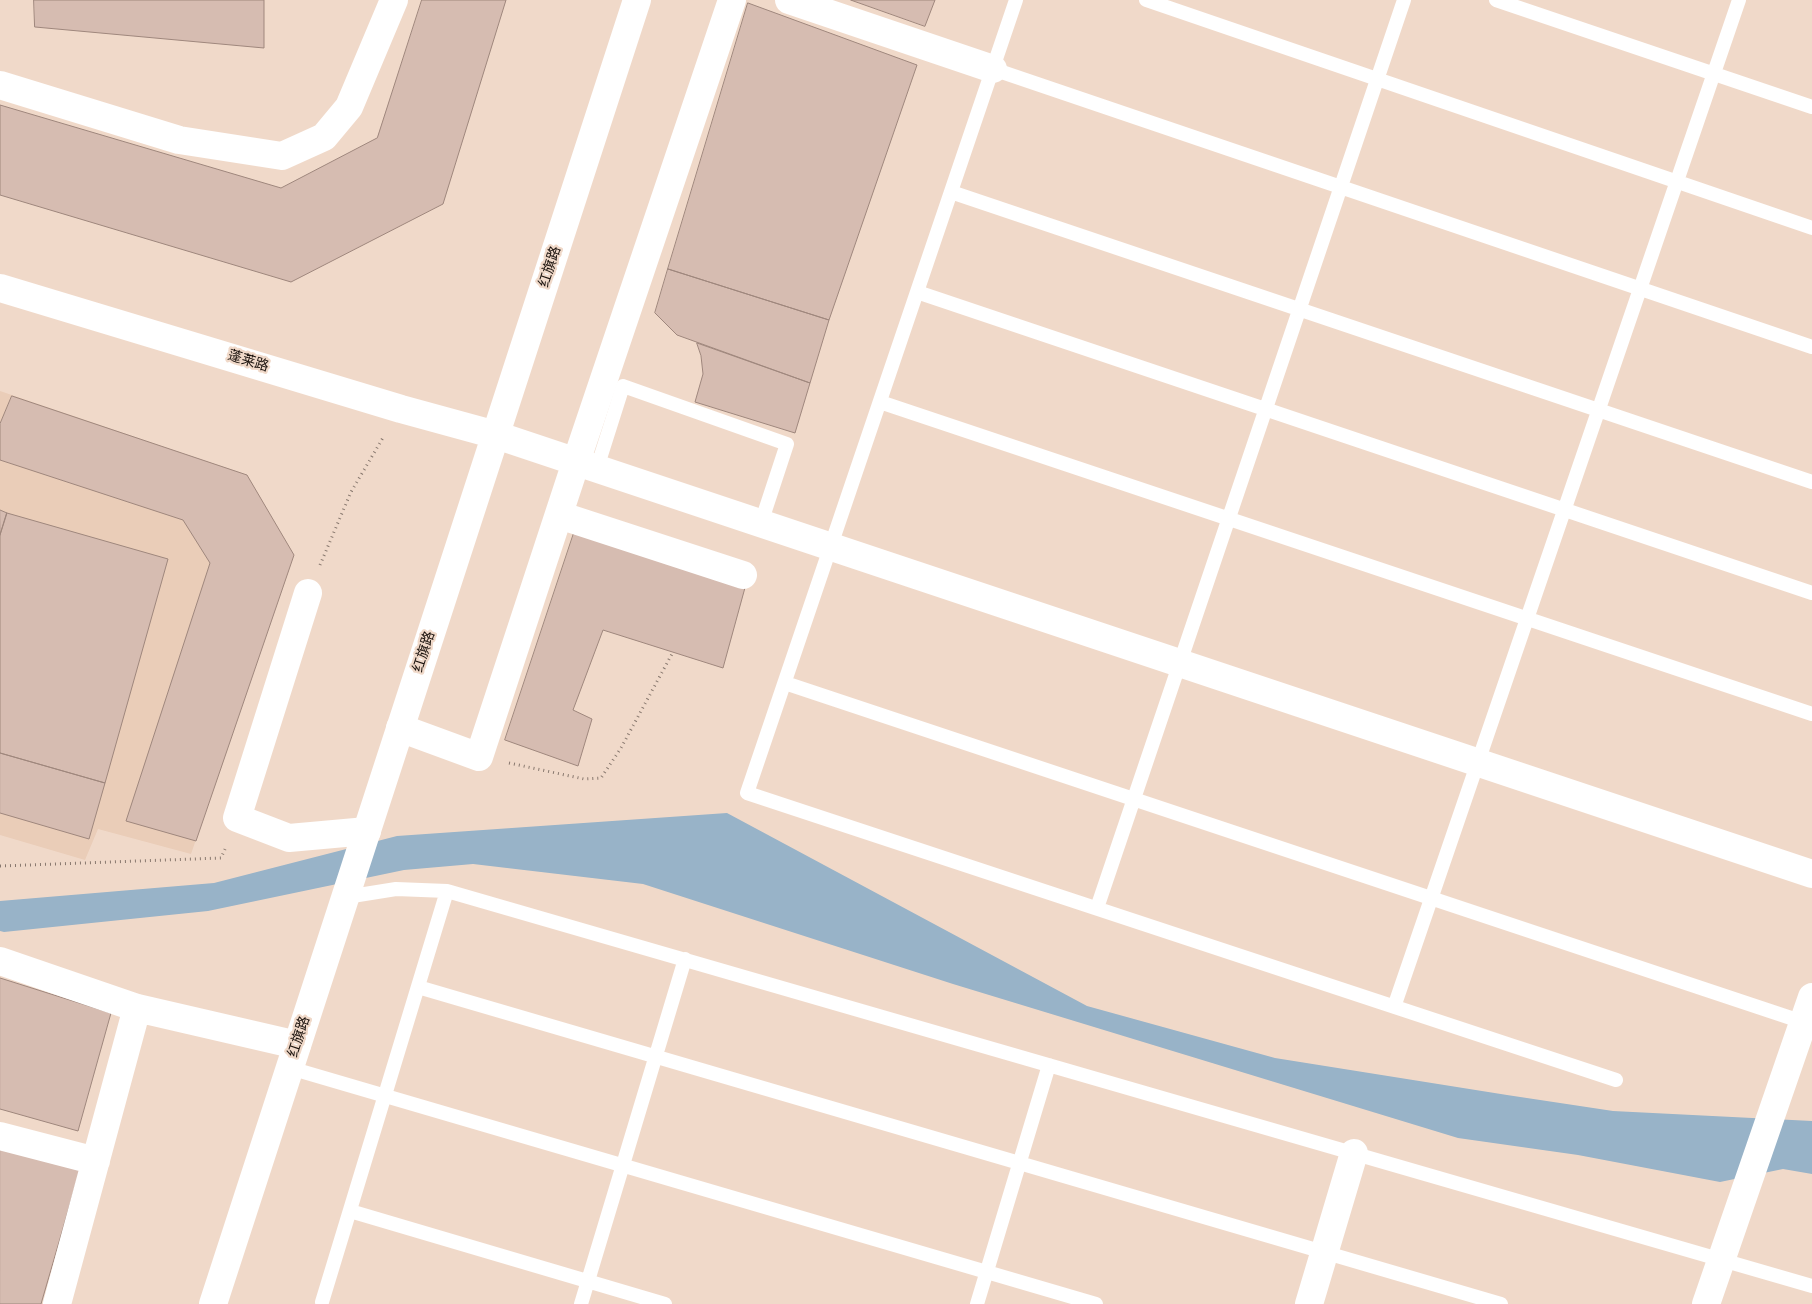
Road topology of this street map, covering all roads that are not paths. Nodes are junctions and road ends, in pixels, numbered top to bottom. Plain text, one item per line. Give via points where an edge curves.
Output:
1 (394, 0) edge
2 (637, 0) edge
3 (732, 0) edge
4 (789, 0) edge
5 (1016, 0) edge
6 (1146, 0) edge
7 (1404, 0) edge
8 (1496, 0) edge
9 (1739, 0) edge
10 (993, 69) junction
11 (1714, 74) junction
12 (1377, 79) junction
13 (0, 84) edge
14 (1812, 107) edge
15 (1677, 182) junction
16 (1341, 187) junction
17 (951, 192) junction
18 (1812, 228) edge
19 (0, 288) edge
20 (1640, 289) junction
21 (917, 292) junction
22 (1300, 309) junction
23 (1812, 348) edge
24 (880, 402) junction
25 (1266, 409) junction
26 (1598, 410) junction
27 (496, 435) junction
28 (586, 465) junction
29 (1812, 482) edge
30 (1565, 510) junction
31 (558, 515) junction
32 (1229, 519) junction
33 (760, 523) junction
34 (831, 547) junction
35 (743, 576) dead end
36 (308, 593) road end
37 (1812, 593) edge
38 (1527, 619) junction
39 (1180, 663) junction
40 (785, 683) junction
41 (1812, 714) edge
42 (400, 728) junction
43 (1478, 763) junction
44 (1134, 799) junction
45 (365, 838) junction
46 (1812, 874) edge
47 (447, 891) junction
48 (346, 893) junction
49 (1431, 898) junction
50 (1097, 908) junction
51 (684, 959) junction
52 (0, 961) edge
53 (418, 987) junction
54 (1812, 997) edge
55 (1394, 1007) junction
56 (137, 1008) junction
57 (1808, 1024) edge
58 (294, 1056) junction
59 (656, 1056) junction
60 (1049, 1065) junction
61 (1616, 1080) dead end
62 (385, 1096) junction
63 (0, 1136) edge
64 (1354, 1153) junction
65 (96, 1161) junction
66 (1020, 1163) junction
67 (622, 1165) junction
68 (350, 1211) junction
69 (1324, 1252) junction
70 (1721, 1260) junction
71 (986, 1272) junction
72 (588, 1281) junction
73 (1812, 1286) edge
74 (57, 1304) edge
75 (213, 1304) edge
76 (324, 1304) edge
77 (581, 1304) edge
78 (665, 1304) edge
79 (977, 1304) edge
80 (1096, 1304) edge
81 (1309, 1304) edge
82 (1500, 1304) edge
83 (1706, 1304) edge

1 - 13 street via 348,107 324,137 282,156 179,140
2 - 27 street, 红旗路
3 - 28 street
4 - 10 street
5 - 10 lane
6 - 12 lane
7 - 12 lane
8 - 11 lane
9 - 11 lane
10 - 16 lane
10 - 17 lane
11 - 14 lane
11 - 15 lane
12 - 15 lane
12 - 16 lane
15 - 18 lane
15 - 20 lane
16 - 20 lane
16 - 22 lane
17 - 21 lane
17 - 22 lane
19 - 27 street, 蓬莱路
20 - 23 lane
20 - 26 lane
21 - 24 lane
21 - 25 lane
22 - 25 lane
22 - 26 lane
24 - 32 lane
24 - 34 lane
25 - 30 lane
25 - 32 lane
26 - 29 lane
26 - 30 lane
27 - 28 street, 蓬莱路
27 - 42 street, 红旗路
28 - 31 street
28 - 33 street, 蓬莱路
28 - 33 lane via 623,386 787,444
30 - 37 lane
30 - 38 lane
31 - 35 street
31 - 42 street via 480,757
32 - 38 lane
32 - 39 lane
33 - 34 street, 蓬莱路
34 - 39 street, 蓬莱路
34 - 40 lane
36 - 45 street via 236,818 289,838
38 - 41 lane
38 - 43 lane
39 - 43 street, 蓬莱路
39 - 44 lane
40 - 44 lane
40 - 50 lane via 748,793
42 - 45 street, 红旗路
43 - 46 street, 蓬莱路
43 - 49 lane
44 - 49 lane
44 - 50 lane
45 - 48 street, 红旗路
47 - 48 lane via 396,889
47 - 51 lane
47 - 53 lane
48 - 58 street, 红旗路
49 - 55 lane
49 - 57 lane
50 - 55 lane
51 - 59 lane
51 - 60 lane
52 - 56 street
53 - 59 lane
53 - 62 lane
54 - 57 street
55 - 61 lane
56 - 58 street
56 - 65 street
57 - 70 street
58 - 62 lane
58 - 75 street, 红旗路
59 - 66 lane
59 - 67 lane
60 - 64 lane
60 - 66 lane
62 - 67 lane
62 - 68 lane
63 - 65 street
64 - 69 street
64 - 70 lane
65 - 74 street
66 - 69 lane
66 - 71 lane
67 - 71 lane
67 - 72 lane
68 - 72 lane
68 - 76 lane
69 - 81 street
69 - 82 lane
70 - 73 lane
70 - 83 street
71 - 79 lane
71 - 80 lane
72 - 77 lane
72 - 78 lane

